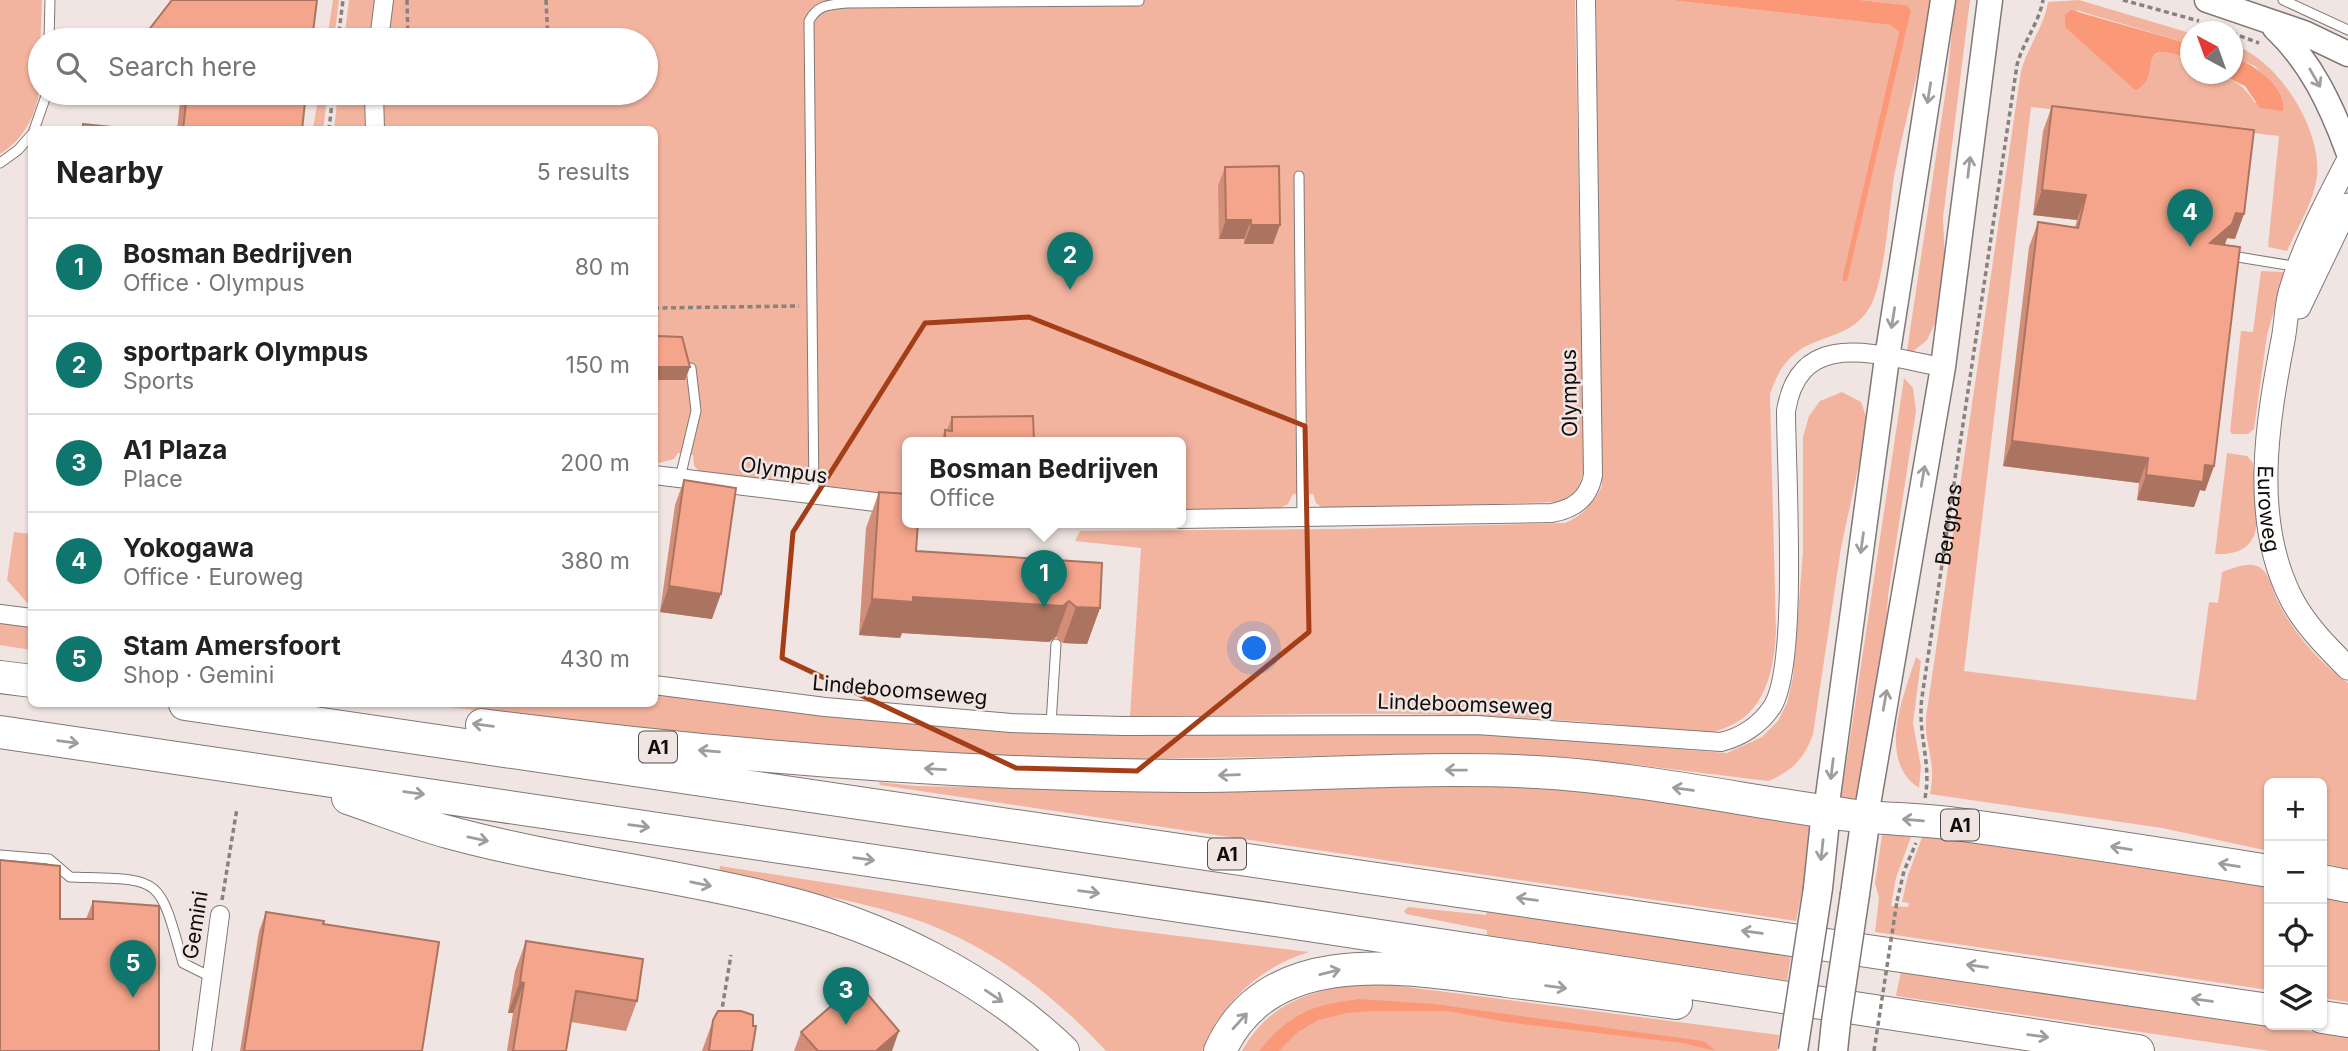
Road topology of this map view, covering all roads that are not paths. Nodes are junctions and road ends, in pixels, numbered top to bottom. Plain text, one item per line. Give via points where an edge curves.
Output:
1 (50, 0) edge
2 (384, 0) edge
3 (1586, 0) edge
4 (1943, 0) edge
5 (1990, 0) edge
6 (2207, 0) edge
7 (2283, 0) edge
8 (1139, 1) edge
9 (2272, 25) junction
10 (49, 28) edge
11 (380, 28) edge
12 (2348, 30) edge
13 (2348, 54) edge
14 (43, 105) edge
15 (374, 105) edge
16 (35, 126) edge
17 (375, 126) edge
18 (28, 139) edge
19 (2348, 151) edge
20 (2348, 161) edge
21 (0, 163) edge
22 (1299, 176) dead end
23 (2348, 205) edge
24 (2238, 257) edge
25 (2313, 271) junction
26 (1887, 358) junction
27 (1943, 367) junction
28 (691, 368) edge
29 (658, 475) edge
30 (680, 478) junction
31 (814, 497) junction
32 (902, 505) edge
33 (1302, 519) junction
34 (1186, 520) edge
35 (0, 614) edge
36 (28, 618) edge
37 (1056, 644) dead end
38 (2348, 668) edge
39 (658, 685) edge
40 (205, 707) edge
41 (338, 707) edge
42 (1051, 724) junction
43 (0, 732) edge
44 (274, 772) junction
45 (1826, 811) junction
46 (1866, 816) junction
47 (0, 855) edge
48 (2264, 870) edge
49 (2327, 882) edge
50 (2348, 886) edge
51 (220, 915) road end
52 (209, 976) junction
53 (2264, 1009) edge
54 (2327, 1018) edge
55 (2348, 1021) edge
56 (1970, 1027) junction
57 (202, 1051) edge
58 (1063, 1051) edge
59 (1220, 1051) edge
60 (1793, 1051) edge
61 (1833, 1051) edge
62 (2138, 1051) edge

1 - 10 lane
2 - 11 street
3 - 33 street, Olympus via 1593,475 1587,494 1573,506 1552,513
4 -> 26 main road
27 -> 5 main road, Bergpas
6 - 9 main road
7 - 12 lane
8 - 31 lane via 847,4 818,8 809,21
9 - 13 main road via 2304,33
9 -> 19 main road via 2298,50 2323,92
14 - 16 lane
15 - 17 street
18 - 21 lane
20 - 25 street, Euroweg
22 - 33 lane
23 - 25 street, Euroweg
24 - 25 lane
25 - 38 street, Euroweg via 2286,327 2268,419 2272,544 2291,598 2324,645
26 - 27 street, Lindeboomseweg
26 - 42 street, Lindeboomseweg via 1846,351 1824,355 1793,383 1786,411 1784,672 1772,708 1737,738 1708,743 1464,725
26 -> 45 main road
46 -> 27 main road, Bergpas
28 - 30 lane via 696,411
29 - 30 street, Olympus
30 - 31 street, Olympus
31 - 32 street, Olympus
33 - 34 street, Olympus
35 - 36 street
37 - 42 lane
39 - 42 street, Lindeboomseweg via 864,711
53 -> 40 highway, A1
45 -> 41 highway, A1 via 1537,772 1186,776 897,767 641,745
43 -> 44 highway
44 -> 56 highway
44 -> 58 highway via 448,832 782,901 856,926 971,981
45 - 46 highway, A1
45 -> 60 main road, bridge
48 -> 46 highway, A1
46 - 61 main road, Bergpas, bridge
47 - 52 lane via 49,859 70,877 140,879 166,901 183,963
49 - 50 highway
51 - 52 street, Gemini
52 - 57 street, Gemini
54 - 55 highway
59 -> 56 highway via 1243,1017 1267,995 1298,980 1345,968 1397,967 1767,1014
56 -> 62 highway

